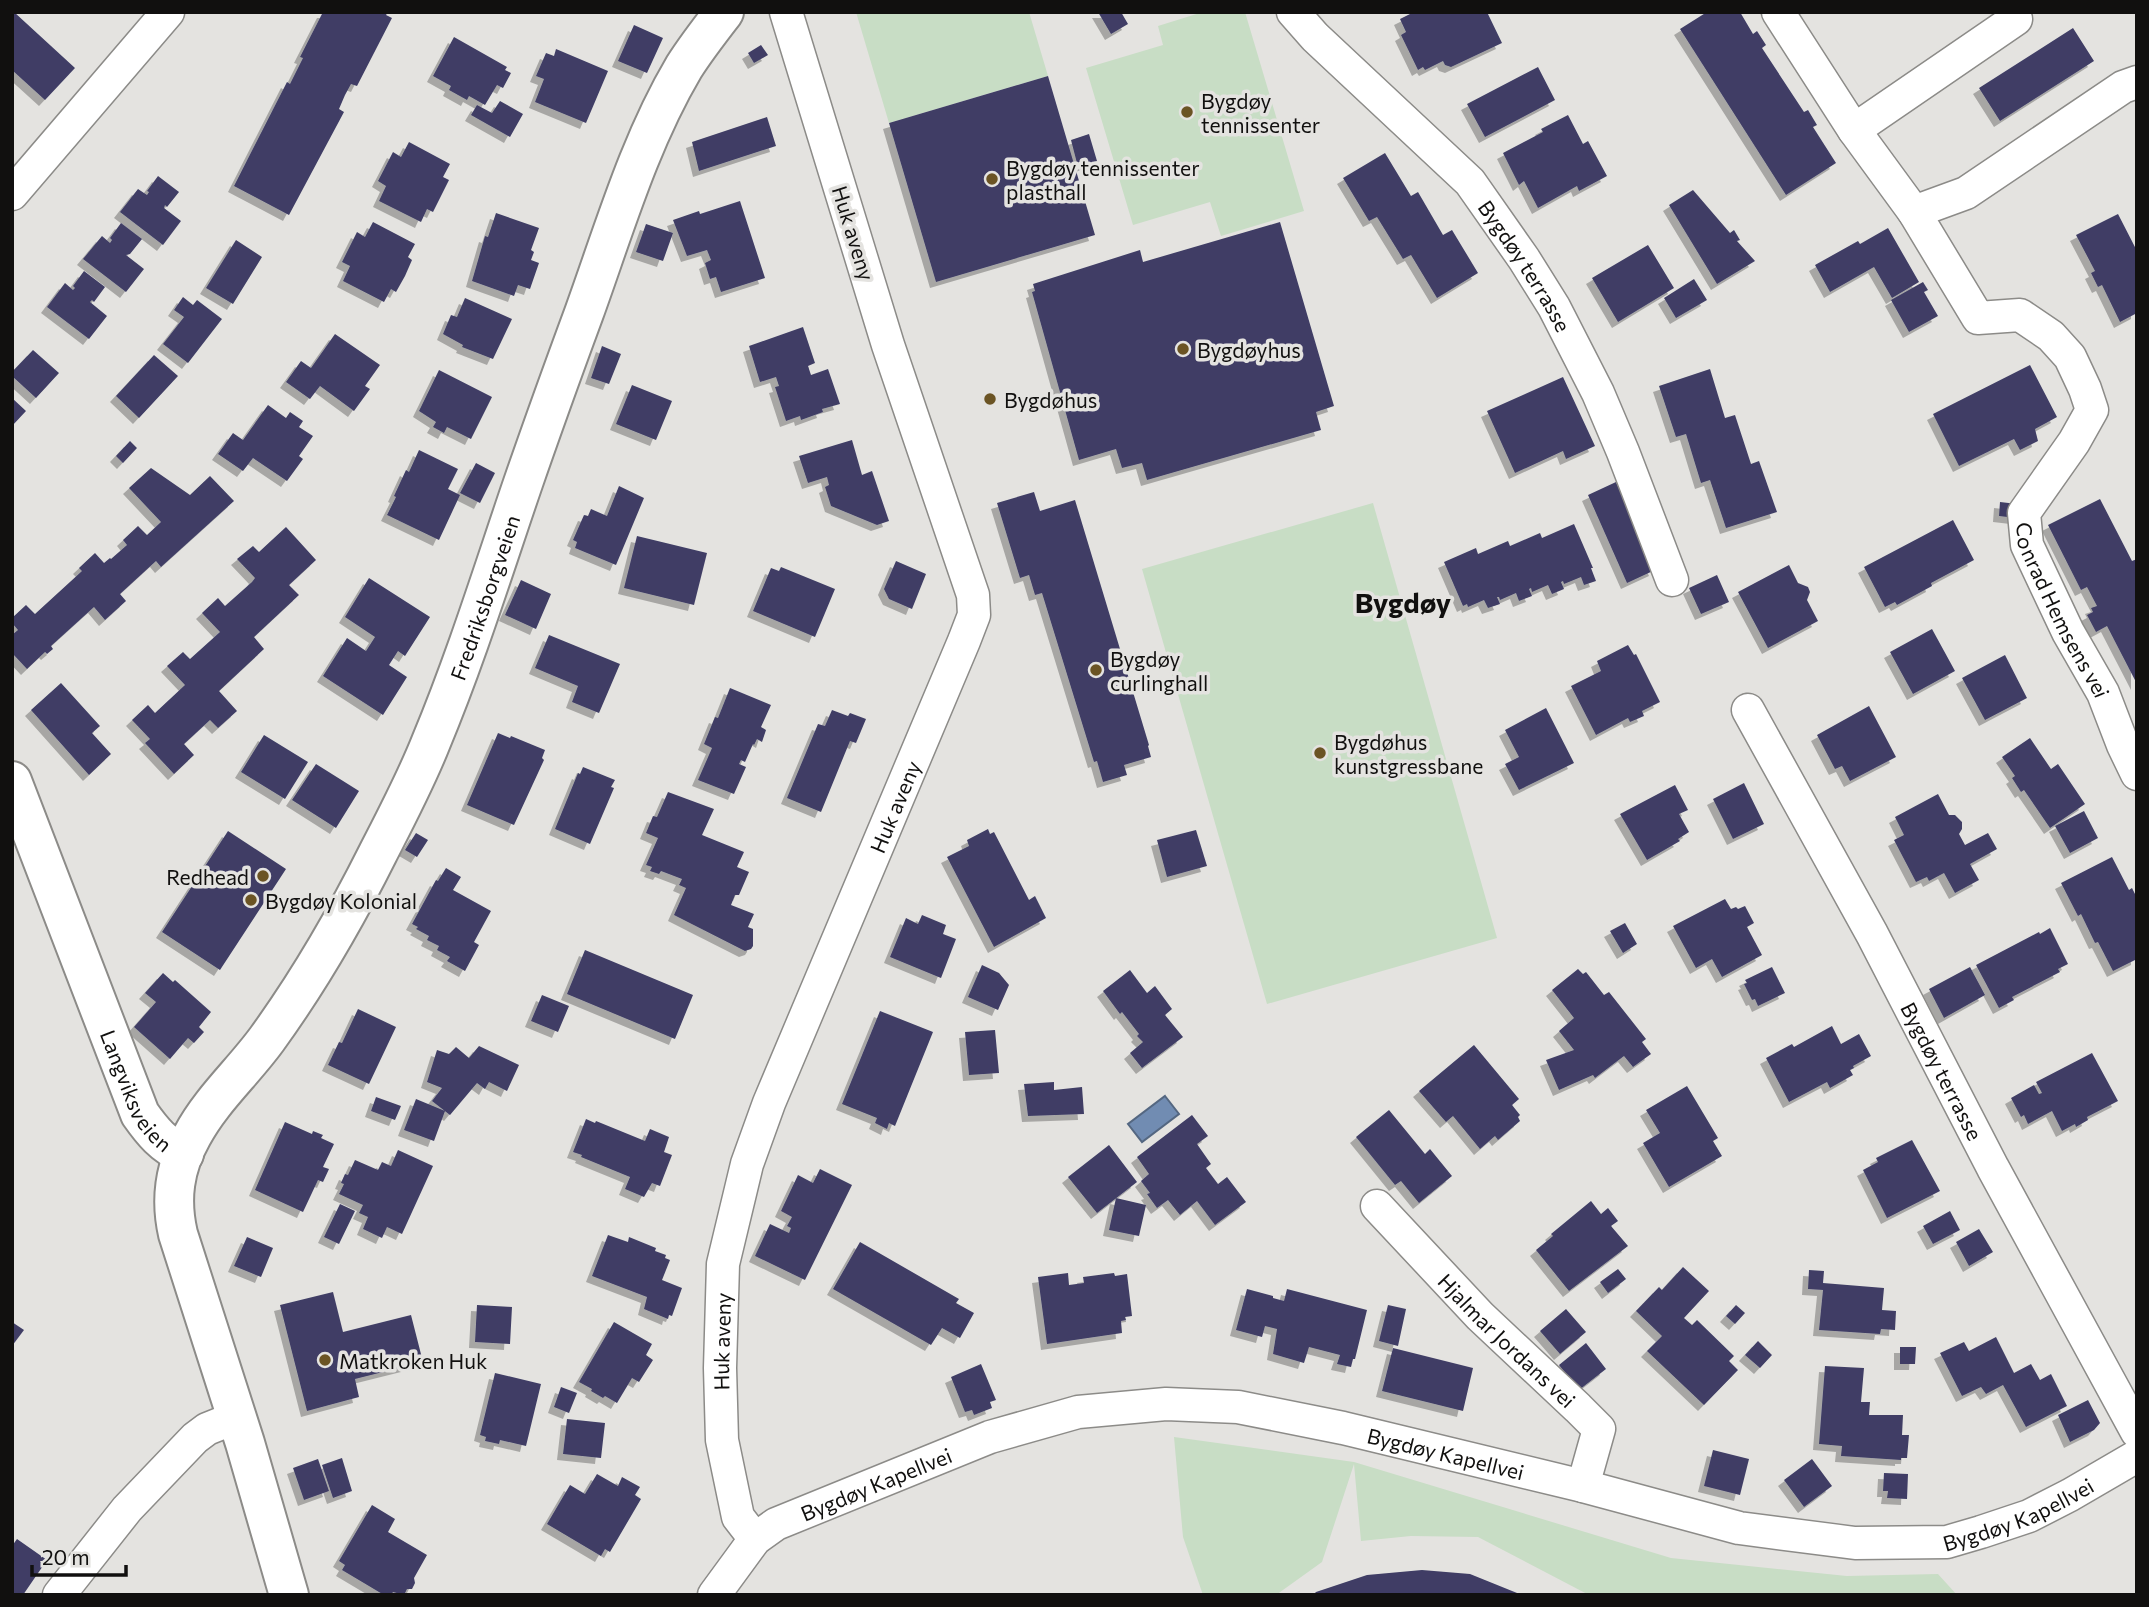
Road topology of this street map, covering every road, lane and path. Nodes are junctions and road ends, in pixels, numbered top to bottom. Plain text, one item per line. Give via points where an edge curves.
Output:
1 (168, 12) edge
2 (724, 12) edge
3 (786, 12) edge
4 (1293, 12) edge
5 (1778, 12) edge
6 (2012, 12) edge
7 (2137, 82) edge
8 (1854, 130) junction
9 (12, 194) edge
10 (1914, 212) junction
11 (1672, 580) dead end
12 (1748, 710) dead end
13 (2137, 774) edge
14 (12, 781) edge
15 (184, 1154) junction
16 (1377, 1206) dead end
17 (237, 1417) junction
18 (2137, 1432) edge
19 (2137, 1456) edge
20 (1583, 1486) junction
21 (755, 1539) junction
22 (59, 1595) edge
23 (289, 1595) edge
24 (714, 1595) edge

1 - 9 street
2 - 15 street, Fredriksborgveien via 686,64 643,149 424,757 359,891 314,968 266,1041 205,1116
3 - 21 street, Huk aveny via 888,345 973,595 974,615 769,1103 747,1164 723,1264 722,1440 738,1517
4 - 11 street, Bygdøy terrasse via 1470,182 1524,259 1598,393
5 - 8 street, Conrad Hemsens vei
6 - 8 street via 2016,19
7 - 10 street via 1966,193
8 - 10 street, Conrad Hemsens vei
10 - 13 street, Conrad Hemsens vei via 1978,318 2020,315 2070,357 2085,389 2092,410 2024,513 2026,545 2103,693
12 - 18 street, Bygdøy terrasse
14 - 15 street, Langviksveien via 140,1114 163,1142
15 - 17 street, Langviksveien via 173,1213
16 - 20 street, Hjalmar Jordans vei via 1480,1317 1599,1429
17 - 22 street via 195,1438 127,1509
17 - 23 street, Langviksveien
19 - 20 street, Bygdøy Kapellvei via 2029,1516 1947,1542 1855,1543 1739,1528
20 - 21 street, Bygdøy Kapellvei via 1238,1407 1166,1404 1078,1412 990,1437 776,1524
21 - 24 street

